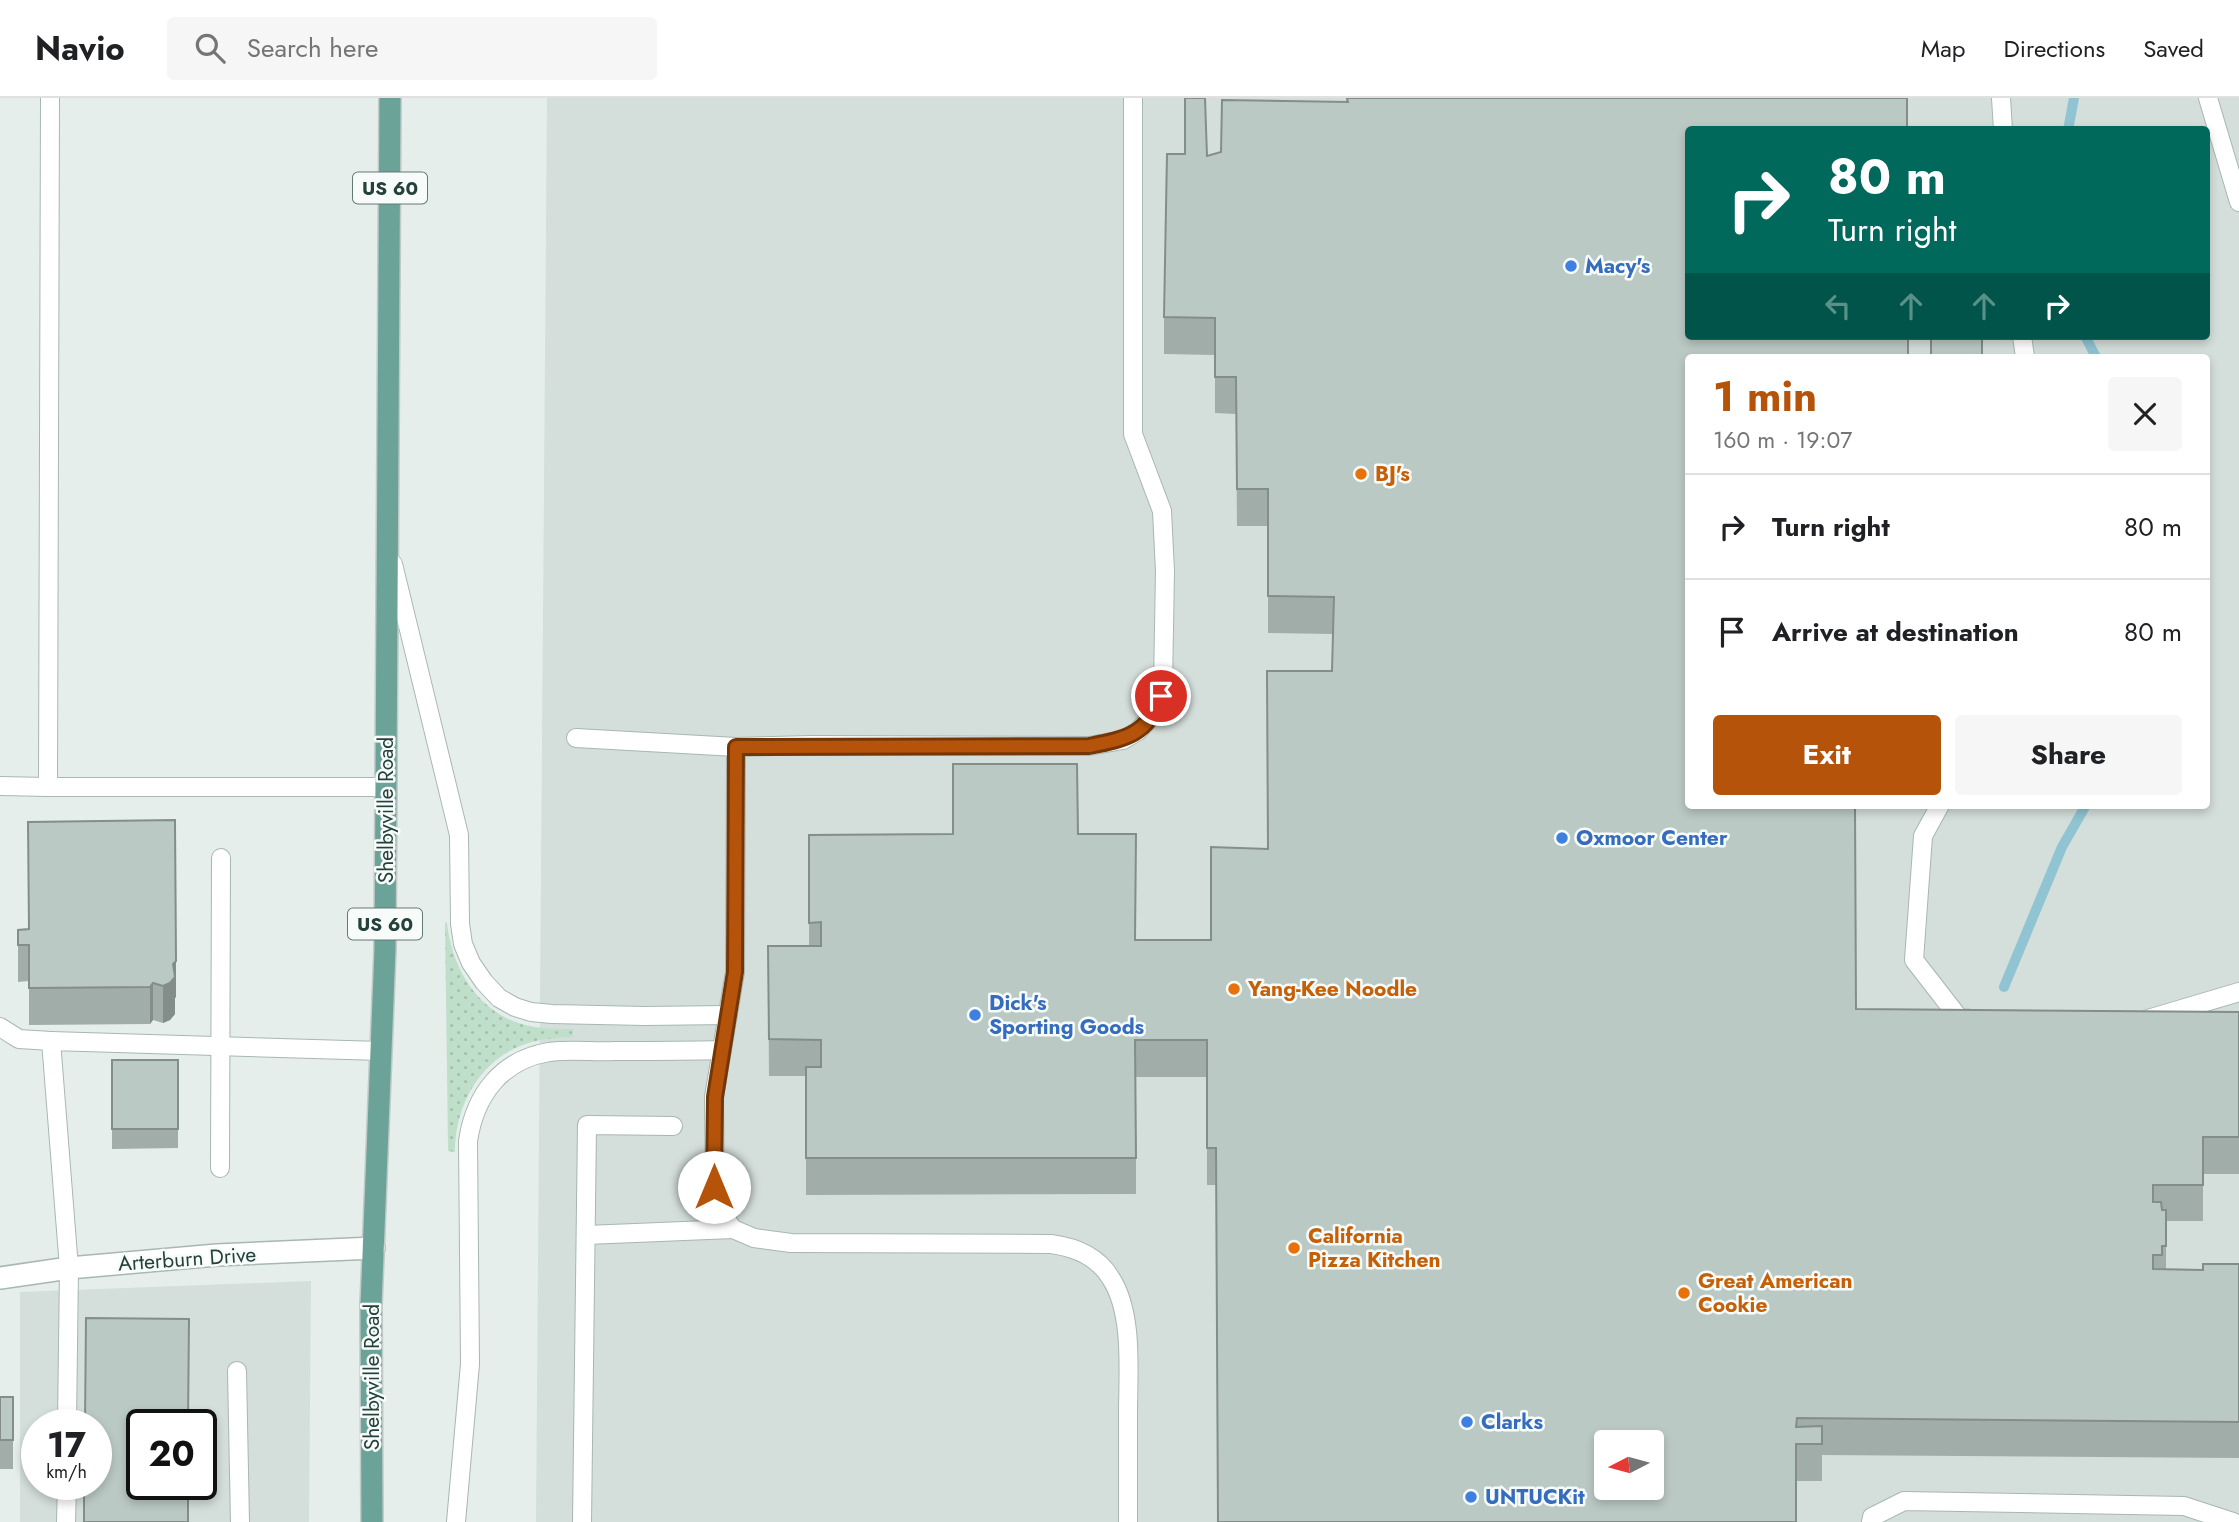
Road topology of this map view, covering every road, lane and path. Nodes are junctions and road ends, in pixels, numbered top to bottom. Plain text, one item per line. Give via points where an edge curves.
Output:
1 (50, 98) edge
2 (390, 98) edge
3 (1133, 98) edge
4 (2001, 98) edge
5 (2208, 98) edge
6 (2003, 126) edge
7 (2239, 202) edge
8 (387, 542) junction
9 (576, 738) dead end
10 (736, 747) junction
11 (0, 786) edge
12 (48, 787) junction
13 (386, 787) junction
14 (1938, 809) edge
15 (221, 858) dead end
16 (2239, 992) edge
17 (728, 1015) junction
18 (1986, 1019) edge
19 (2133, 1023) edge
20 (0, 1027) edge
21 (51, 1041) junction
22 (221, 1046) junction
23 (722, 1050) junction
24 (381, 1051) junction
25 (673, 1126) dead end
26 (220, 1168) dead end
27 (733, 1229) junction
28 (586, 1235) junction
29 (374, 1248) junction
30 (69, 1268) junction
31 (0, 1278) edge
32 (237, 1371) dead end
33 (67, 1409) edge
34 (67, 1500) edge
35 (2184, 1514) edge
36 (66, 1522) edge
37 (240, 1522) edge
38 (372, 1522) edge
39 (456, 1522) edge
40 (582, 1522) edge
41 (1128, 1522) edge
42 (1871, 1522) edge
43 (2233, 1522) edge

1 - 12 lane
2 - 8 main road, Shelbyville Road / US 60
3 - 10 lane via 1133,434 1162,511 1164,540 1163,685 1156,712 1123,740 1089,746
4 - 6 lane
5 - 7 lane
8 - 13 main road, Shelbyville Road / US 60
8 - 17 lane via 459,835 463,944 484,982 499,998 531,1012
9 - 10 lane
10 - 17 lane via 735,972
11 - 12 lane
12 - 13 lane
13 - 24 main road, Shelbyville Road / US 60
14 - 18 lane via 1923,836 1914,960 1959,1018
15 - 22 lane
16 - 19 lane
17 - 23 lane
20 - 21 lane via 19,1039
21 - 22 lane
21 - 30 lane
22 - 24 lane
22 - 26 lane
23 - 27 lane via 715,1097 715,1196 716,1206
23 - 39 lane via 550,1052 507,1068 478,1104 468,1141 470,1364
24 - 29 main road, Shelbyville Road / US 60
25 - 28 lane via 587,1125
27 - 28 lane
27 - 41 lane via 754,1238 791,1243 1051,1244 1092,1258 1111,1277 1121,1298 1125,1325
28 - 40 lane
29 - 30 street, Arterburn Drive
29 - 38 main road, Shelbyville Road / US 60
30 - 31 street, Arterburn Drive
30 - 33 lane
32 - 37 lane
34 - 36 lane
35 - 42 lane via 1904,1501 1872,1517
35 - 43 lane

